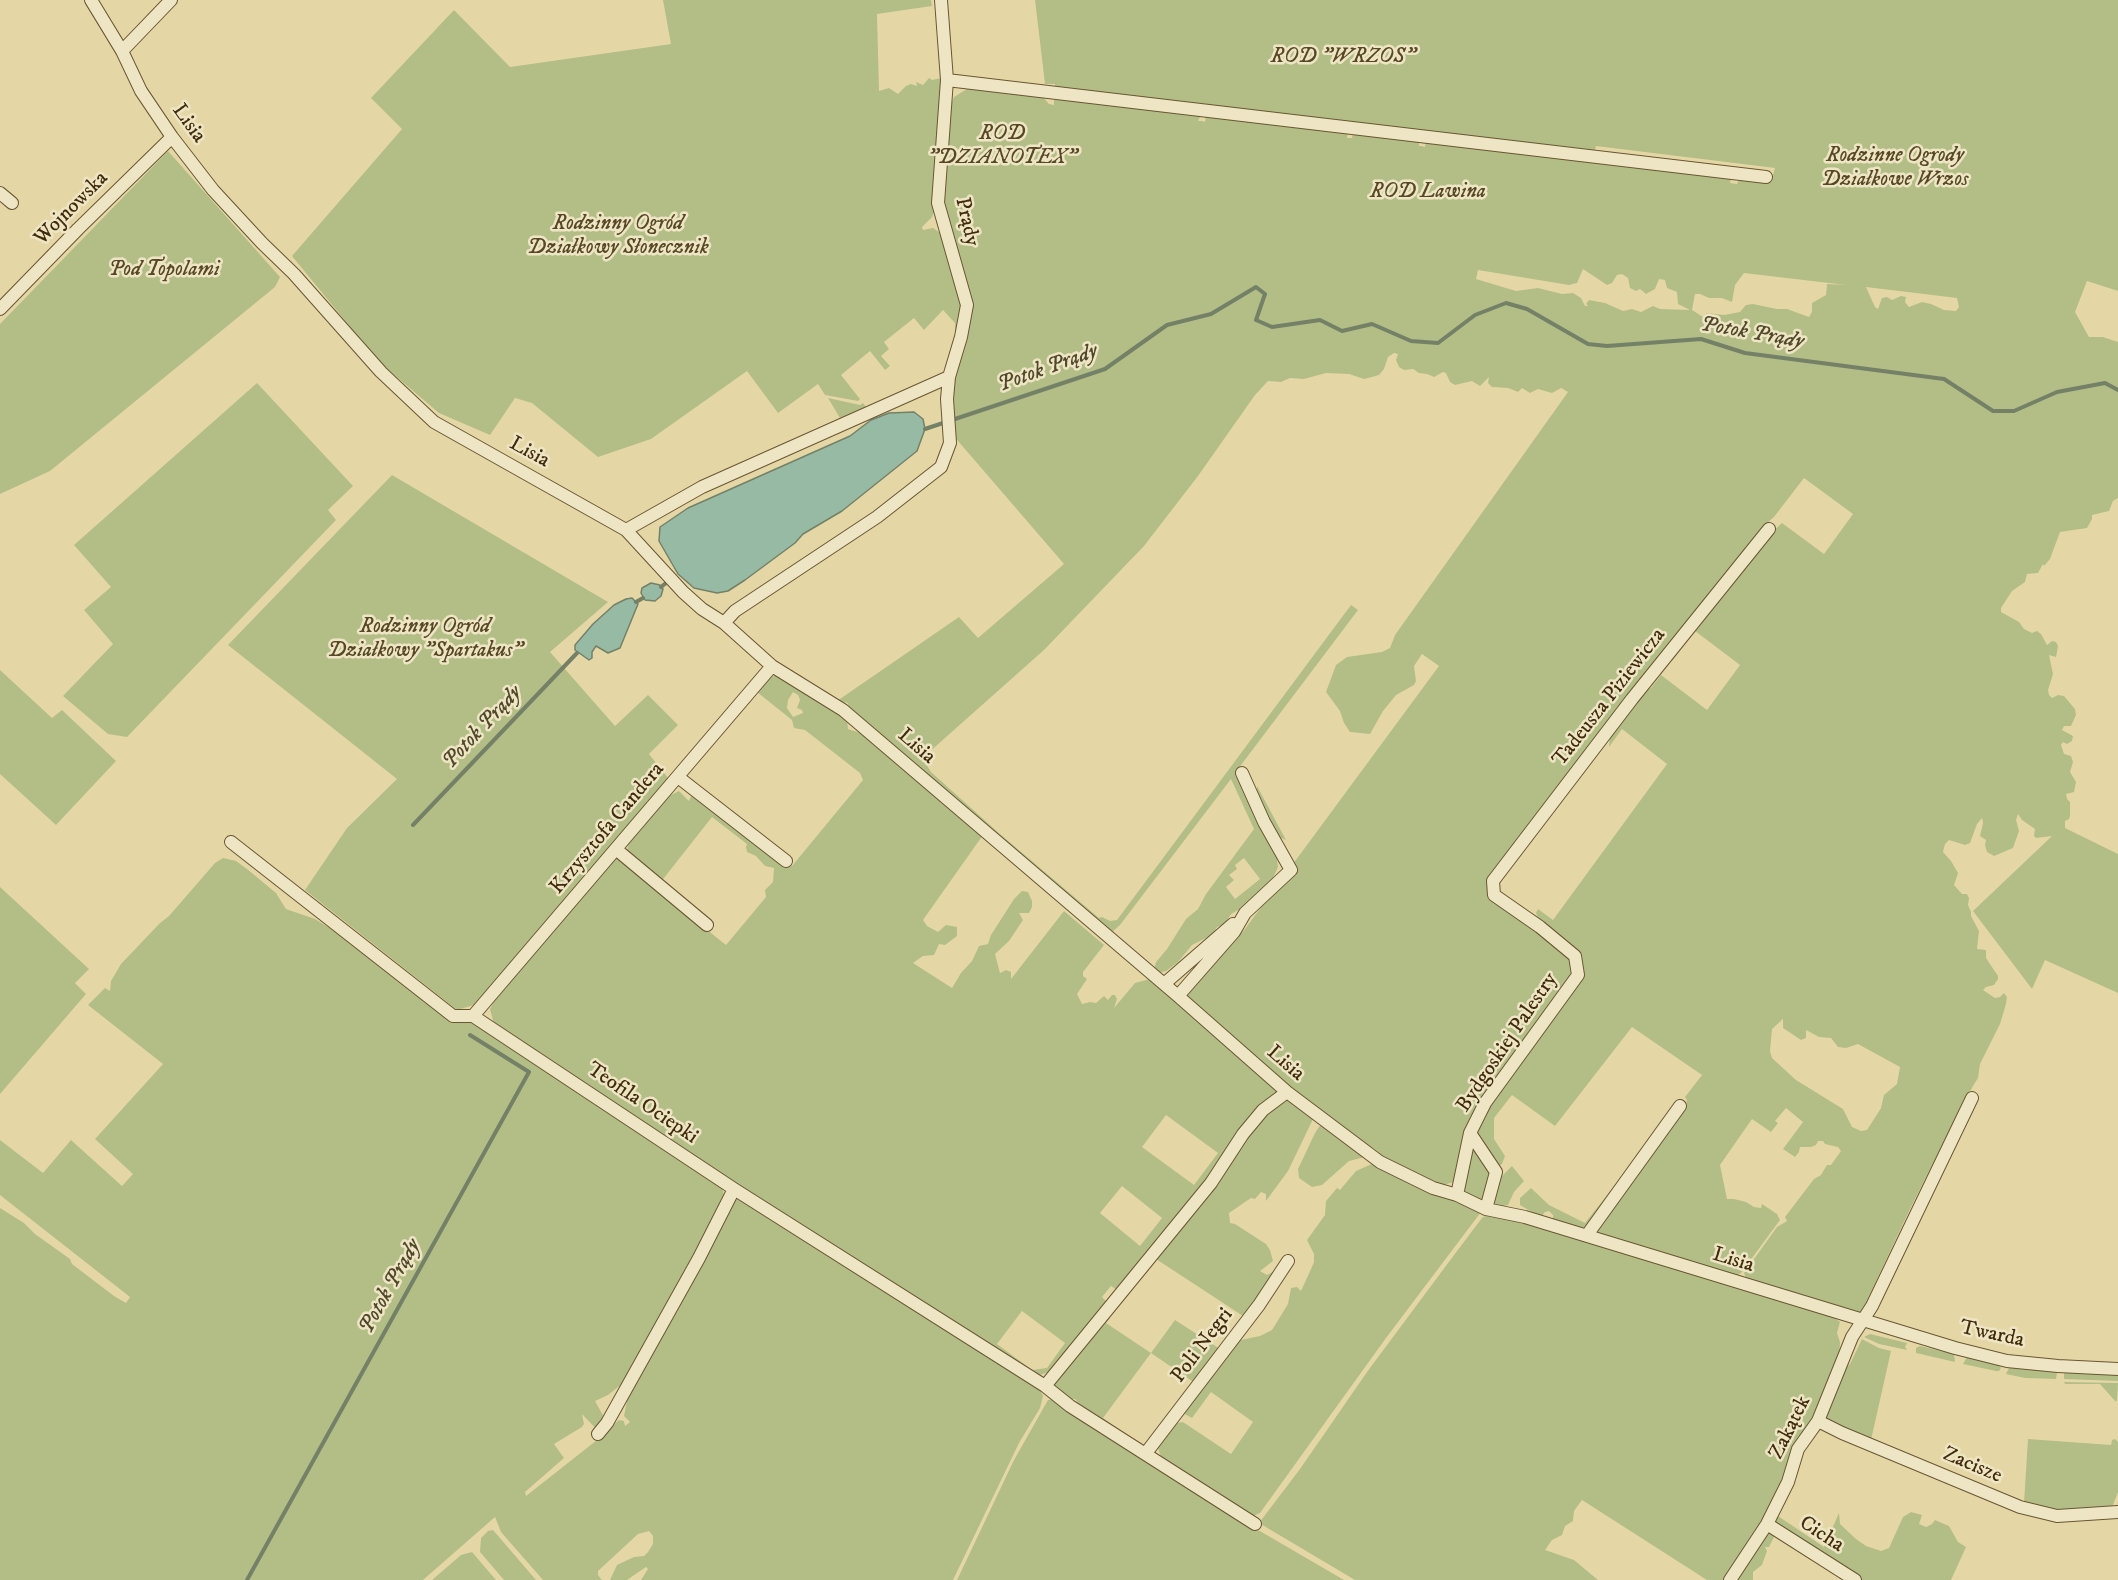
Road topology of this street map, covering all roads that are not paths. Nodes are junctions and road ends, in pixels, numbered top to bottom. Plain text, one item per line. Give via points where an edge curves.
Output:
1 (91, 0) edge
2 (171, 0) edge
3 (941, 0) edge
4 (122, 51) junction
5 (947, 80) junction
6 (172, 138) junction
7 (1766, 177) dead end
8 (0, 193) edge
9 (12, 203) dead end
10 (0, 309) edge
11 (949, 378) junction
12 (1769, 529) dead end
13 (626, 530) junction
14 (724, 623) junction
15 (772, 666) junction
16 (1242, 773) dead end
17 (678, 777) junction
18 (231, 842) dead end
19 (617, 850) junction
20 (786, 861) dead end
21 (1245, 913) junction
22 (707, 925) dead end
23 (1578, 975) joint
24 (1164, 984) junction
25 (1178, 996) junction
26 (473, 1016) junction
27 (1287, 1092) junction
28 (1972, 1098) dead end
29 (1680, 1106) dead end
30 (1470, 1133) junction
31 (734, 1189) junction
32 (1457, 1196) junction
33 (1486, 1209) junction
34 (1587, 1235) junction
35 (1288, 1261) dead end
36 (1862, 1321) junction
37 (2118, 1369) edge
38 (1045, 1386) junction
39 (1818, 1420) junction
40 (598, 1434) dead end
41 (1146, 1454) junction
42 (2118, 1512) edge
43 (1255, 1524) dead end
44 (1767, 1524) junction
45 (1730, 1580) edge
46 (1855, 1580) edge

1 - 4 street, Lisia
2 - 4 street
3 - 5 street, Prądy
4 - 6 street, Lisia via 141,91
5 - 7 street
5 - 11 street, Prądy via 938,203 967,304
6 - 10 street, Wojnowska
6 - 13 street, Lisia via 213,189 381,372 434,422
8 - 9 street
11 - 13 street via 702,487
11 - 14 street, Prądy via 950,443 941,467 877,517 735,611
12 - 23 street, Tadeusza Piziewicza via 1632,699 1494,881 1494,895 1575,956
13 - 14 street, Lisia via 683,592
14 - 15 street, Lisia
15 - 17 street, Krzysztofa Candera
15 - 24 street, Lisia via 843,710
16 - 21 street via 1291,870
17 - 19 street, Krzysztofa Candera
17 - 20 street
18 - 26 street, Teofila Ociepki via 453,1016
19 - 22 street
19 - 26 street, Krzysztofa Candera
21 - 24 street
21 - 25 street via 1234,932
23 - 30 street, Bydgoskiej Palestry via 1485,1103
24 - 25 street, Lisia
25 - 27 street, Lisia
26 - 31 street, Teofila Ociepki
27 - 32 street, Lisia via 1380,1162
27 - 38 street via 1263,1110 1243,1134 1211,1183
28 - 36 street, Zakątek
29 - 34 street
30 - 32 street, Bydgoskiej Palestry
30 - 33 street via 1496,1172
31 - 38 street, Teofila Ociepki
31 - 40 street via 625,1392
32 - 33 street, Lisia
33 - 34 street, Lisia
34 - 36 street, Lisia
35 - 41 street, Poli Negri
36 - 37 street, Twarda via 2007,1361
36 - 39 street, Zakątek
38 - 41 street, Teofila Ociepki
39 - 42 street, Zacisze via 2020,1507 2056,1516
39 - 44 street, Zakątek via 1798,1449 1788,1482
41 - 43 street, Teofila Ociepki
44 - 45 street, Zakątek
44 - 46 street, Cicha

